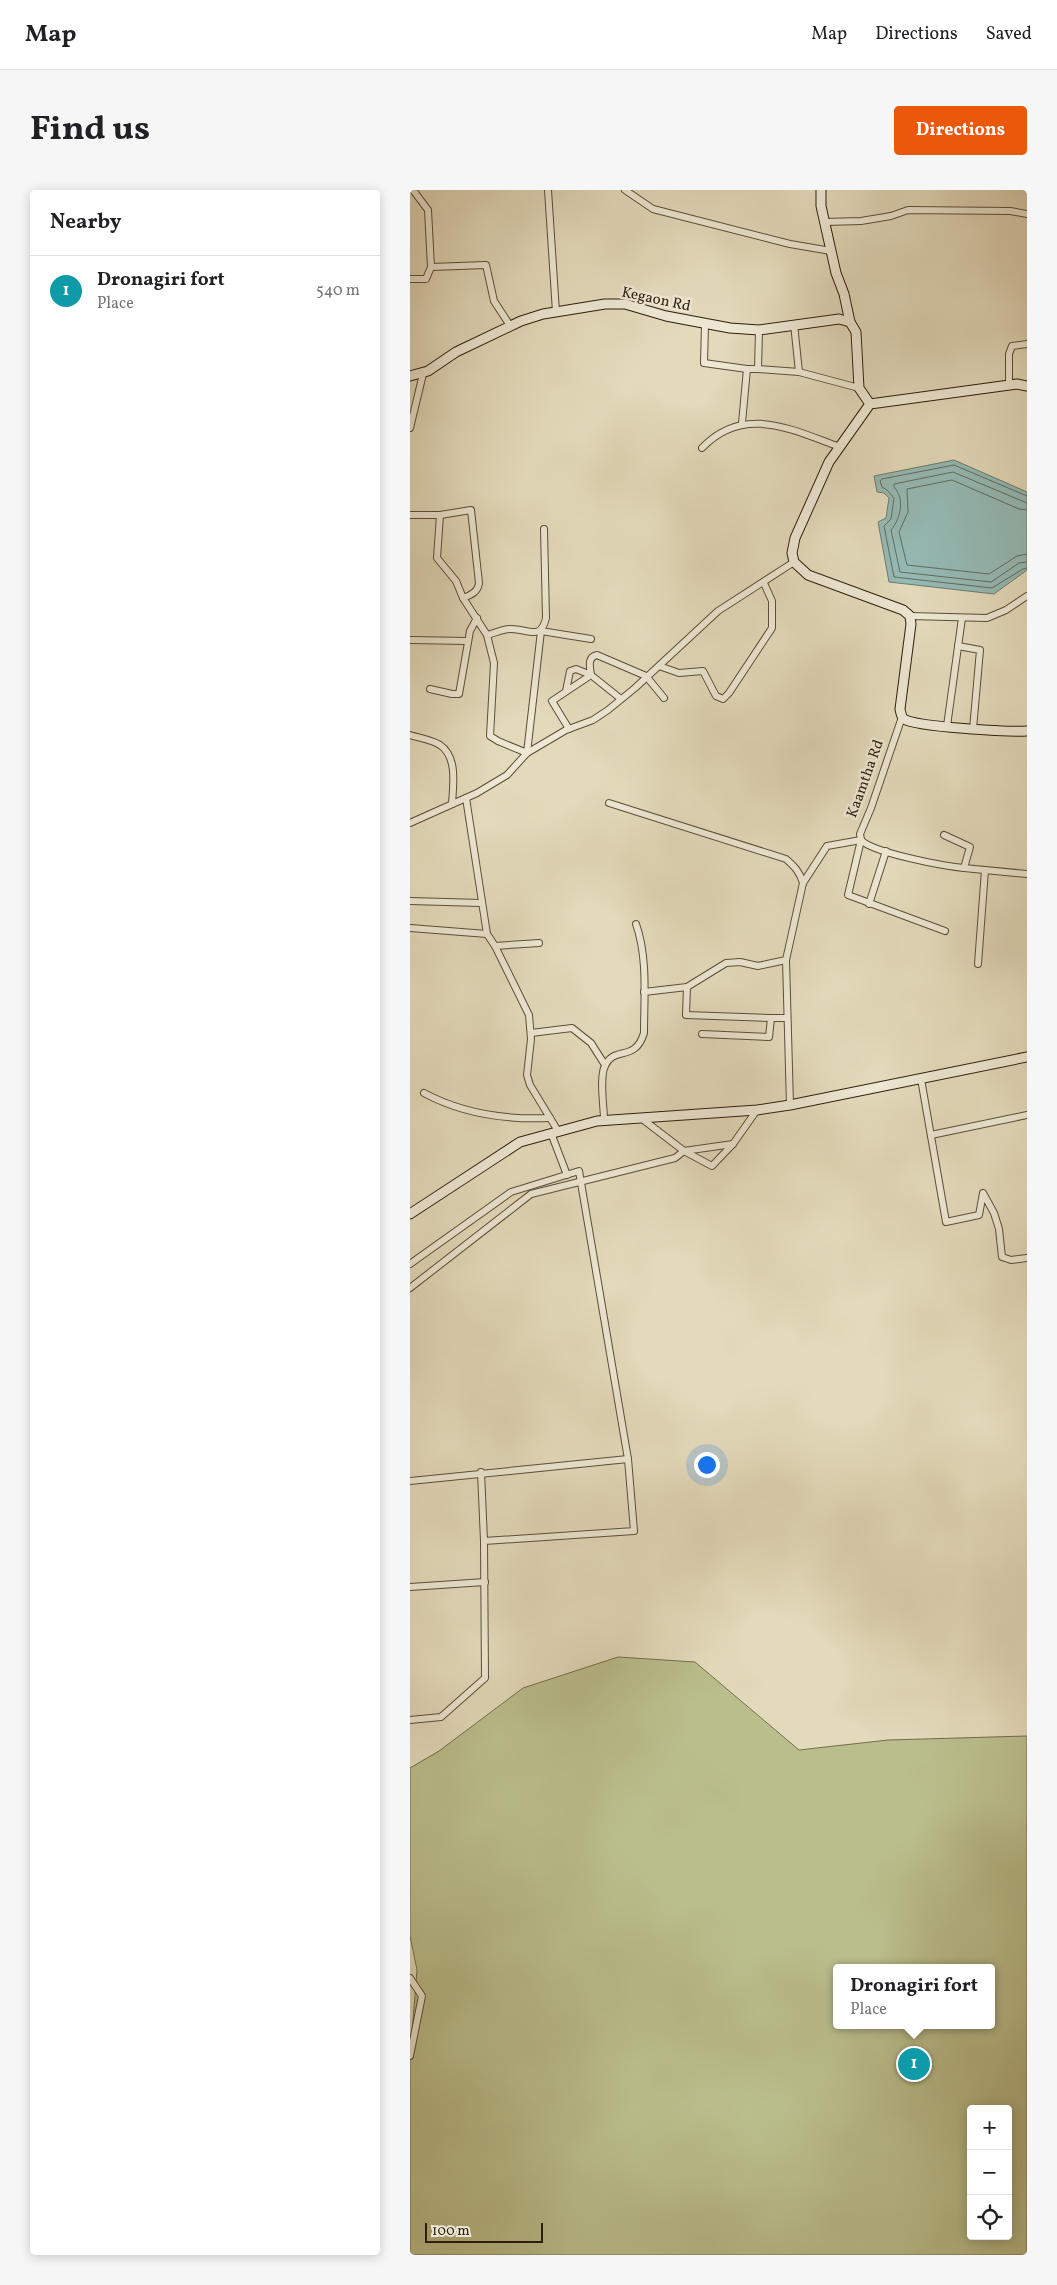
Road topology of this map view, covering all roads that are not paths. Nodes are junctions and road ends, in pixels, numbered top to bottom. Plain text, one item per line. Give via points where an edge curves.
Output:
1 (413, 190) edge
2 (548, 190) edge
3 (623, 190) edge
4 (821, 190) edge
5 (1027, 214) edge
6 (825, 222) junction
7 (831, 251) junction
8 (432, 267) junction
9 (410, 279) edge
10 (556, 312) junction
11 (850, 322) junction
12 (705, 324) junction
13 (794, 324) junction
14 (511, 327) junction
15 (759, 330) junction
16 (1027, 344) edge
17 (748, 369) junction
18 (758, 369) junction
19 (799, 372) junction
20 (422, 374) junction
21 (410, 376) edge
22 (1009, 386) junction
23 (1027, 386) edge
24 (860, 388) junction
25 (870, 404) junction
26 (742, 423) junction
27 (410, 428) edge
28 (840, 447) junction
29 (702, 448) dead end
30 (410, 514) edge
31 (440, 515) junction
32 (544, 529) dead end
33 (794, 562) junction
34 (764, 582) junction
35 (1027, 596) edge
36 (463, 598) junction
37 (910, 616) junction
38 (477, 618) junction
39 (962, 618) junction
40 (541, 631) junction
41 (487, 635) junction
42 (591, 639) dead end
43 (410, 640) edge
44 (468, 642) junction
45 (958, 646) junction
46 (660, 666) junction
47 (591, 675) junction
48 (646, 676) junction
49 (430, 689) dead end
50 (566, 691) junction
51 (664, 698) dead end
52 (621, 700) junction
53 (902, 717) junction
54 (947, 726) junction
55 (973, 728) junction
56 (569, 729) junction
57 (1027, 732) edge
58 (410, 735) edge
59 (527, 752) junction
60 (466, 798) junction
61 (609, 803) dead end
62 (452, 804) junction
63 (410, 823) edge
64 (944, 835) dead end
65 (861, 840) junction
66 (886, 851) junction
67 (964, 868) junction
68 (985, 870) junction
69 (1027, 874) edge
70 (803, 883) junction
71 (410, 902) edge
72 (481, 903) junction
73 (869, 904) junction
74 (636, 924) dead end
75 (410, 928) edge
76 (945, 931) dead end
77 (487, 934) junction
78 (539, 943) dead end
79 (495, 946) junction
80 (786, 960) junction
81 (978, 964) dead end
82 (687, 987) junction
83 (644, 992) junction
84 (771, 1018) junction
85 (786, 1018) junction
86 (530, 1033) junction
87 (702, 1034) dead end
88 (1027, 1057) edge
89 (605, 1065) junction
90 (921, 1079) junction
91 (424, 1093) dead end
92 (790, 1105) junction
93 (757, 1110) junction
94 (1027, 1115) edge
95 (550, 1118) junction
96 (640, 1118) junction
97 (604, 1120) junction
98 (555, 1132) junction
99 (931, 1135) junction
100 (733, 1144) junction
101 (684, 1150) junction
102 (567, 1174) junction
103 (581, 1182) junction
104 (410, 1214) edge
105 (1027, 1258) edge
106 (410, 1264) edge
107 (410, 1288) edge
108 (628, 1459) junction
109 (481, 1472) junction
110 (410, 1481) edge
111 (484, 1541) junction
112 (485, 1582) junction
113 (410, 1587) edge
114 (410, 1720) edge
115 (410, 1978) edge
116 (410, 2056) edge

1 - 8 street via 428,210
2 - 10 street
3 - 7 street via 653,209 790,244
4 - 6 street
5 - 6 street via 908,210 862,221
6 - 7 street
7 - 11 street
8 - 9 street via 426,279
8 - 14 street via 486,265 494,301
10 - 12 street, Kegaon Rd via 625,304
10 - 14 street, Kegaon Rd
11 - 13 street, Kegaon Rd via 839,319
11 - 24 street via 858,342
12 - 15 street, Kegaon Rd
12 - 17 street via 704,364
13 - 15 street, Kegaon Rd
13 - 19 street
14 - 20 street, Kegaon Rd via 456,352
15 - 18 street
16 - 22 street via 1012,346
17 - 18 street
17 - 26 street
18 - 19 street
19 - 24 street
20 - 21 street, Kegaon Rd
20 - 27 street
22 - 23 street
22 - 25 street
24 - 25 street
25 - 28 street
26 - 28 street via 778,426
26 - 29 street via 713,436
28 - 33 street via 829,462 794,538
30 - 31 street
31 - 36 street via 436,558 456,580
31 - 36 street via 471,510 479,583 473,593
32 - 40 street via 546,618
33 - 34 street
33 - 37 street via 808,574 903,610
34 - 46 street via 718,611
34 - 46 street via 772,601 772,628 722,699 716,696 703,671 679,673
35 - 39 street via 987,618
36 - 38 street
37 - 39 street
37 - 53 street via 900,709
38 - 41 street
38 - 44 street
39 - 45 street
40 - 41 street via 509,629
40 - 42 street
40 - 59 street
41 - 59 street via 494,663 490,736
43 - 44 street
44 - 49 street via 459,694
45 - 54 street
45 - 55 street via 980,650
46 - 48 street
47 - 48 street via 589,664 597,655
47 - 50 street
47 - 50 street via 570,670
47 - 52 street
48 - 51 street
48 - 52 street
50 - 56 street via 552,701
52 - 56 street via 593,720
53 - 54 street
53 - 65 street, Kaamtha Rd via 860,834
54 - 55 street
55 - 57 street
56 - 59 street
58 - 62 street via 439,745 446,751 452,768
59 - 60 street via 506,775
60 - 62 street
60 - 72 street
61 - 70 street via 786,860 794,866
62 - 63 street
64 - 67 street via 970,847
65 - 66 street
65 - 70 street via 827,846
65 - 73 street, Kaamtha Rd via 848,895
66 - 67 street via 943,866
66 - 73 street
67 - 68 street
68 - 69 street
68 - 81 street
70 - 80 street
71 - 72 street
72 - 77 street
73 - 76 street, Kaamtha Rd
74 - 83 street
75 - 77 street
77 - 79 street
78 - 79 street
79 - 86 street via 529,1015
80 - 82 street via 758,966 726,963
80 - 85 street
82 - 83 street
82 - 84 street via 686,1015
83 - 89 street via 642,1042 633,1051 616,1055
84 - 85 street
84 - 87 street via 770,1037
85 - 92 street
86 - 89 street via 572,1028 591,1042
86 - 95 street via 527,1075
88 - 90 street
89 - 97 street via 602,1072
90 - 92 street
90 - 99 street
91 - 95 street via 452,1106 489,1115 512,1119
92 - 93 street
93 - 96 street
93 - 100 street
94 - 99 street
95 - 98 street
96 - 97 street
96 - 101 street
97 - 98 street
98 - 102 street
98 - 104 street via 520,1142
99 - 105 street via 946,1222 979,1216 983,1193 999,1229 1002,1257 1011,1260
100 - 101 street
100 - 101 street via 712,1166
101 - 103 street via 675,1158
102 - 103 street via 579,1171
102 - 106 street via 511,1192
103 - 107 street via 531,1194
103 - 108 street
108 - 109 street
108 - 111 street via 634,1531
109 - 110 street
109 - 111 street
111 - 112 street
112 - 113 street
112 - 114 street via 485,1678 441,1717
115 - 116 street via 422,1996

